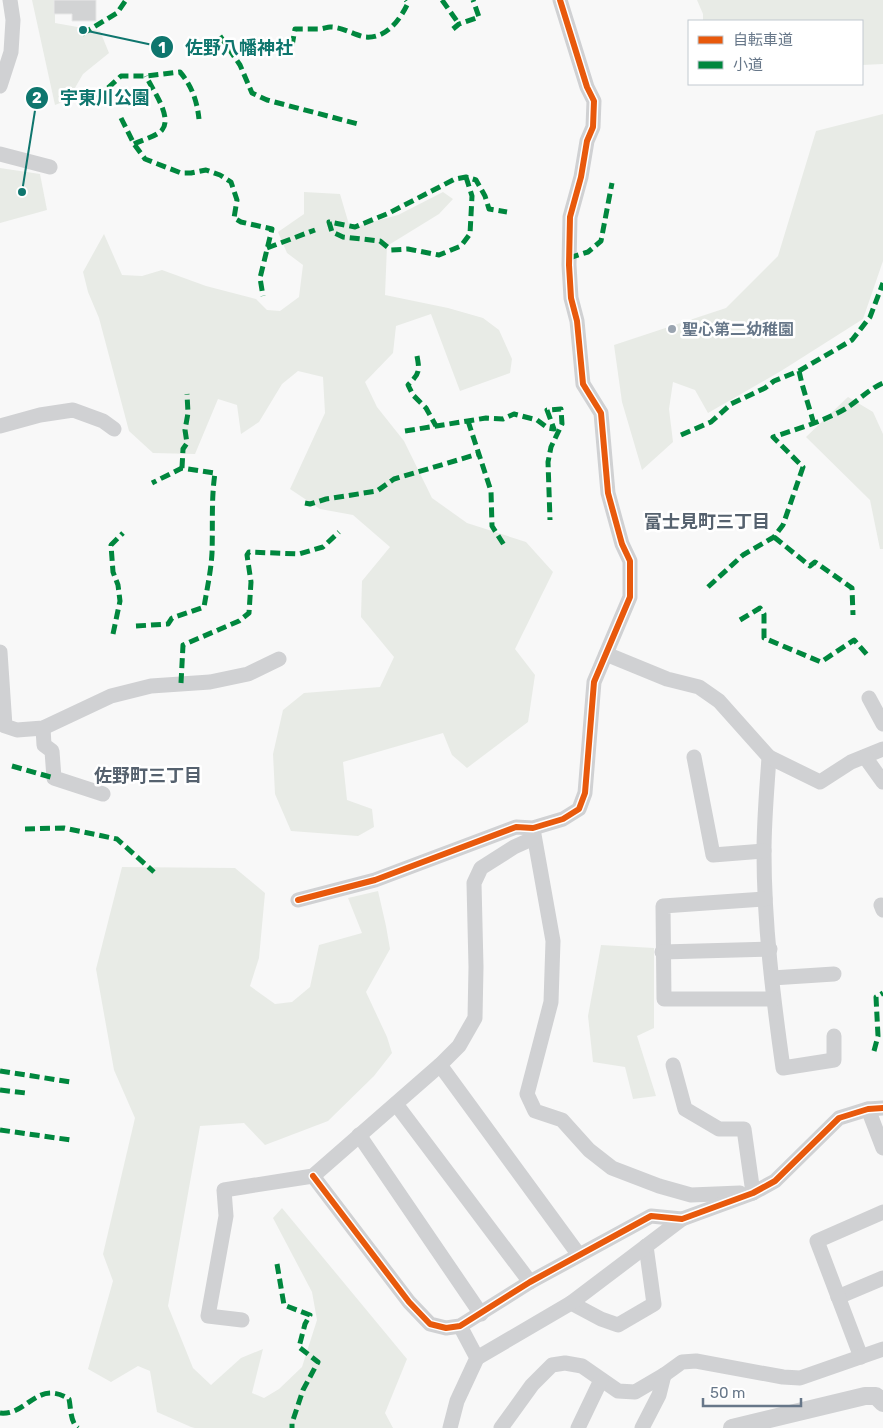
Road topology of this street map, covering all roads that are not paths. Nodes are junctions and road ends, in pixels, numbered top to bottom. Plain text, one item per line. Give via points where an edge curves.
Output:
1 (10, 0) edge
2 (560, 0) edge
3 (0, 86) edge
4 (0, 154) edge
5 (50, 167) dead end
6 (0, 426) edge
7 (114, 429) dead end
8 (0, 652) edge
9 (606, 654) junction
10 (278, 659) dead end
11 (1, 680) edge
12 (869, 698) dead end
13 (883, 724) edge
14 (43, 728) junction
15 (883, 749) edge
16 (694, 757) dead end
17 (769, 757) junction
18 (864, 757) junction
19 (883, 782) edge
20 (103, 794) dead end
21 (533, 833) junction
22 (764, 851) junction
23 (765, 899) junction
24 (298, 900) dead end
25 (770, 949) junction
26 (662, 952) junction
27 (834, 974) dead end
28 (772, 978) junction
29 (773, 998) junction
30 (834, 1036) dead end
31 (440, 1065) junction
32 (673, 1065) dead end
33 (396, 1104) junction
34 (876, 1109) edge
35 (359, 1136) junction
36 (883, 1148) edge
37 (313, 1176) junction
38 (753, 1193) junction
39 (883, 1212) edge
40 (682, 1219) junction
41 (646, 1246) junction
42 (579, 1255) junction
43 (883, 1278) edge
44 (530, 1282) junction
45 (838, 1297) junction
46 (571, 1303) junction
47 (481, 1314) junction
48 (242, 1320) dead end
49 (460, 1326) junction
50 (883, 1349) edge
51 (861, 1357) junction
52 (477, 1358) junction
53 (664, 1375) junction
54 (601, 1380) junction
55 (883, 1403) edge
56 (450, 1428) edge
57 (501, 1428) edge
58 (578, 1428) edge
59 (642, 1428) edge
60 (732, 1428) edge

1 - 3 street via 13,20 11,52
2 - 9 street via 594,101 593,127 570,217 571,298 578,328 583,384 601,414 608,493 630,561 630,597
4 - 5 street
6 - 7 street via 73,410
8 - 11 street
9 - 17 street via 667,679 700,687 719,701
9 - 21 street via 594,682 585,793 579,809
10 - 14 street via 248,674 210,682 151,686 111,696
11 - 14 street via 5,726 17,730
12 - 13 street
14 - 20 street via 44,745 52,751 54,778
15 - 18 street
16 - 22 street via 713,854
17 - 18 street via 820,782
17 - 22 street
18 - 19 street
21 - 24 street via 516,827 375,880
21 - 31 street via 481,868 474,883 475,1018 459,1046
21 - 38 street via 553,941 550,1002 527,1094 535,1111 562,1120 589,1150 612,1168 659,1186 691,1195
22 - 23 street
23 - 25 street
23 - 26 street via 663,906
25 - 26 street
25 - 28 street
26 - 29 street via 664,999
27 - 28 street
28 - 29 street
29 - 30 street via 783,1068 834,1060
31 - 33 street
31 - 42 street
32 - 38 street via 685,1110 719,1128 744,1129
33 - 35 street
33 - 44 street
34 - 36 street
34 - 38 street via 839,1118 775,1180
35 - 37 street
35 - 47 street
37 - 48 street via 224,1190 226,1216 208,1316
37 - 49 street via 409,1302 430,1324 446,1328
38 - 40 street
39 - 45 street via 817,1241
40 - 41 street
40 - 42 street via 651,1216
41 - 46 street
41 - 46 street via 654,1304 618,1325
42 - 44 street
43 - 45 street
44 - 47 street
45 - 51 street
46 - 52 street
47 - 49 street
49 - 52 street
50 - 51 street
51 - 53 street via 800,1378 696,1360 682,1362
52 - 56 street via 457,1401
53 - 54 street via 636,1392 618,1391
53 - 59 street via 659,1394
54 - 57 street via 582,1366 552,1365 532,1385
54 - 58 street
55 - 60 street via 876,1396 865,1396

